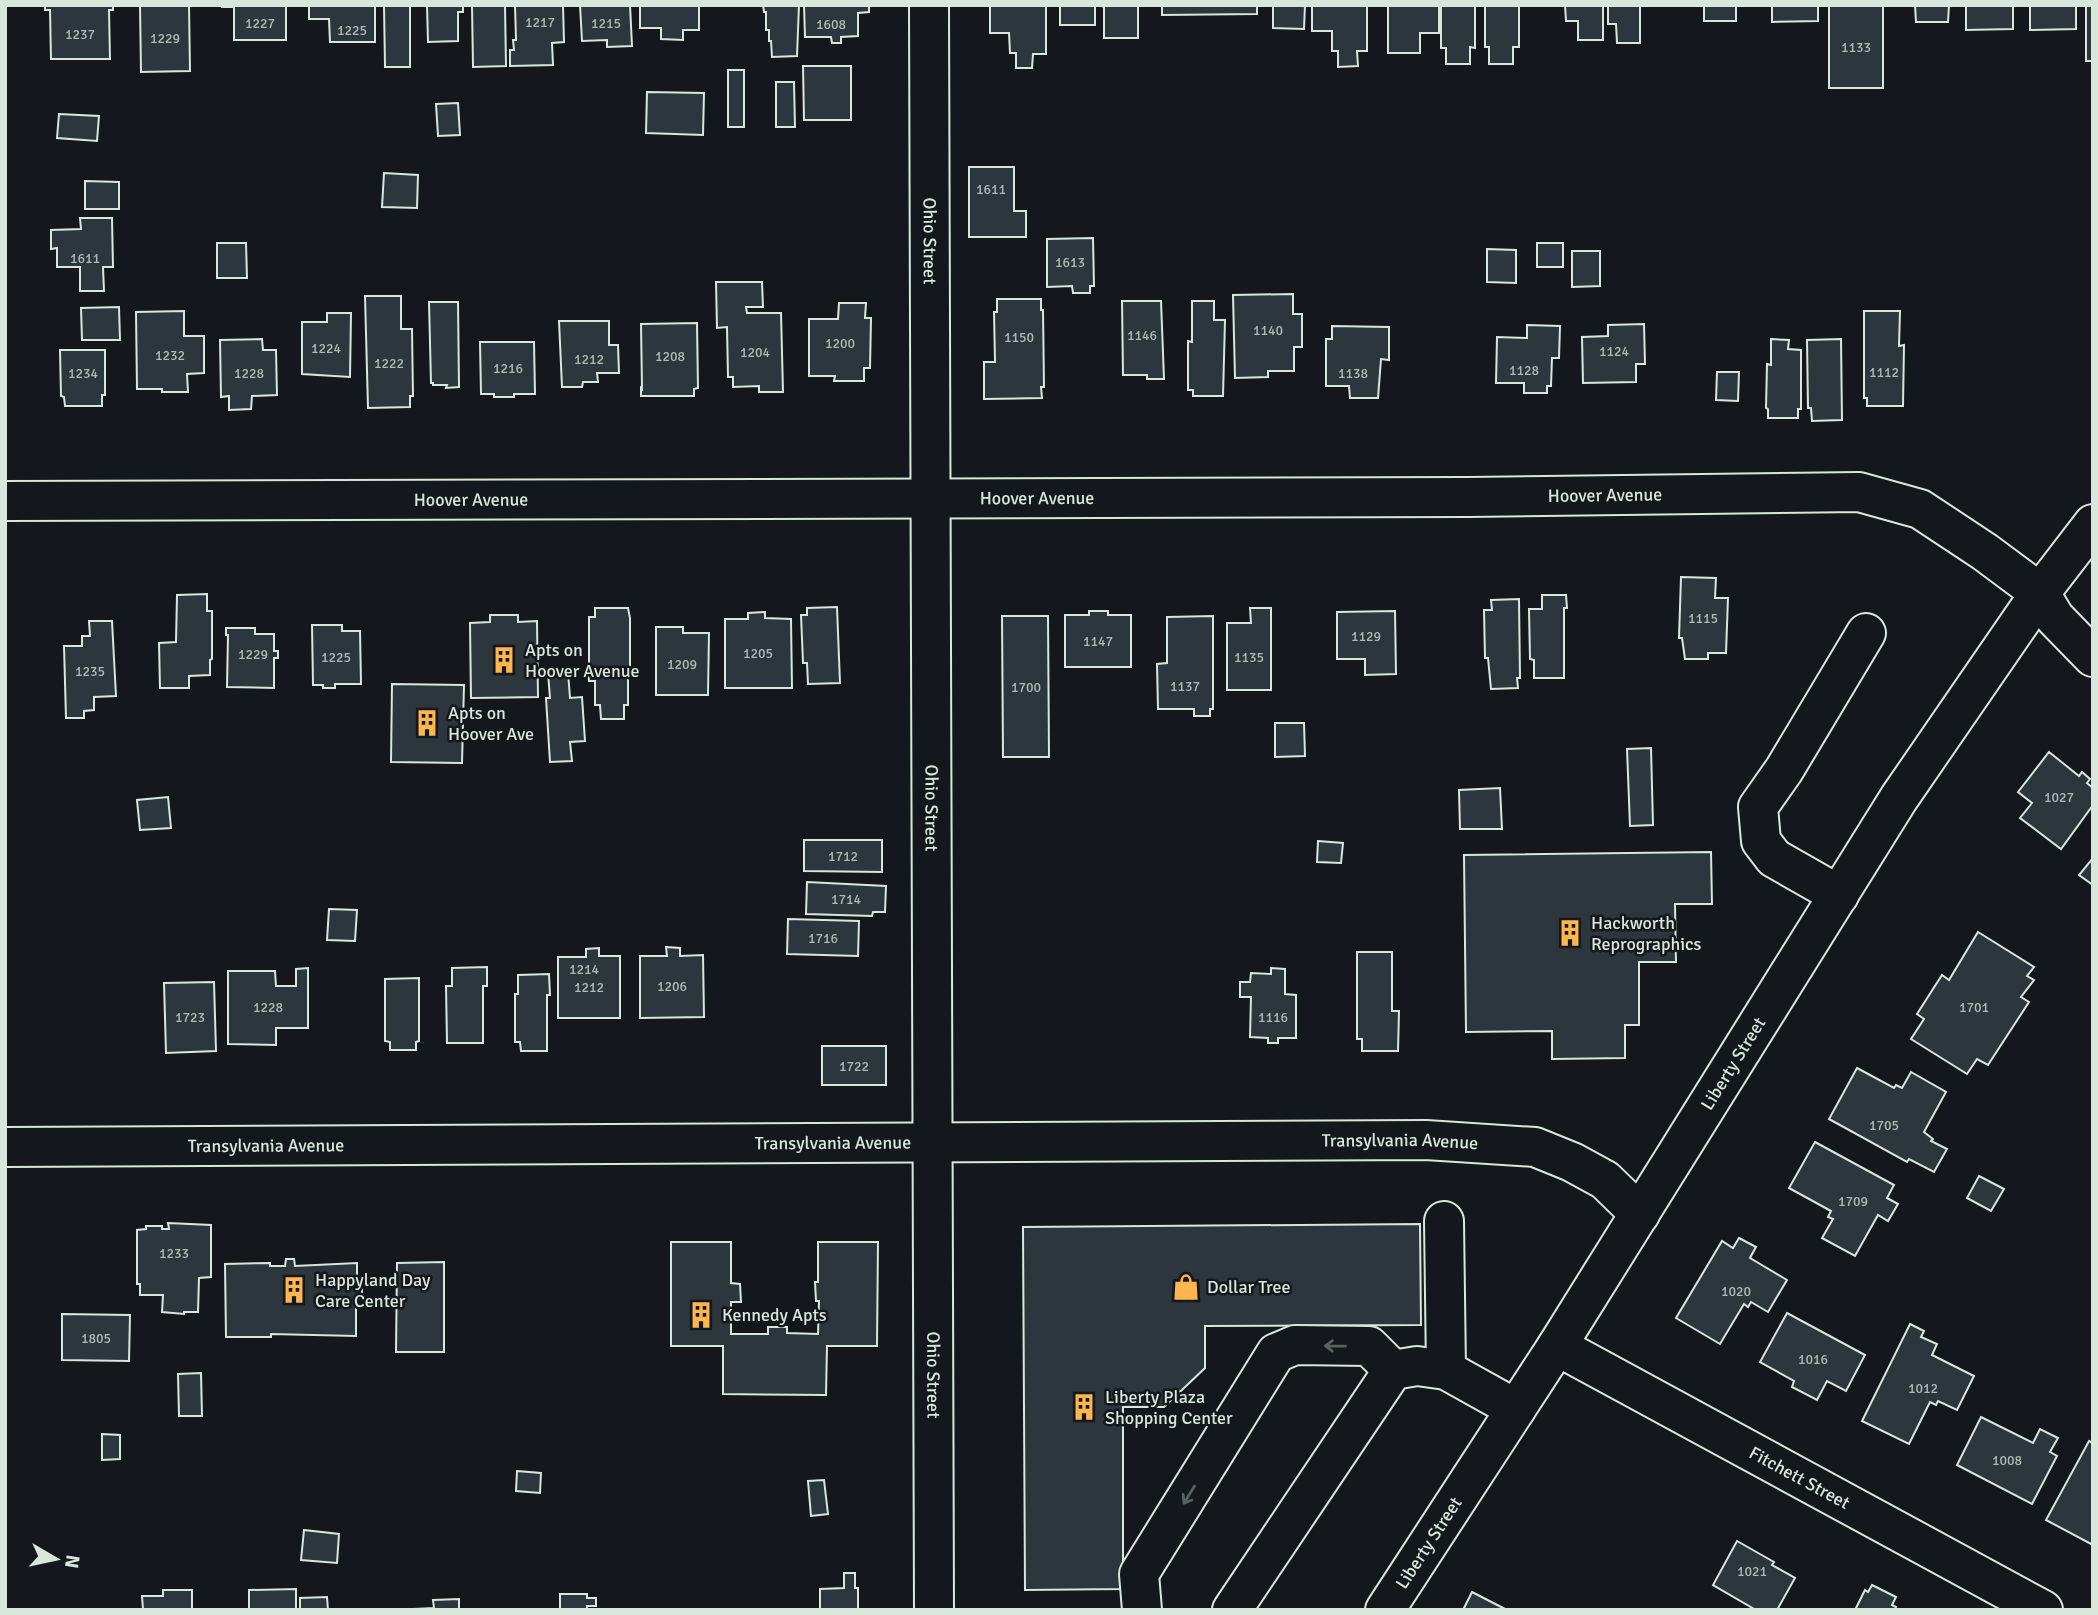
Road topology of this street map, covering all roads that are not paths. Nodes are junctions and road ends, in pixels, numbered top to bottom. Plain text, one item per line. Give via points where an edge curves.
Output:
1 (929, 5) edge
2 (929, 499) junction
3 (5, 502) edge
4 (2093, 524) edge
5 (2040, 593) junction
6 (1866, 634) dead end
7 (2093, 657) edge
8 (1839, 895) junction
9 (933, 1144) junction
10 (5, 1147) edge
11 (1640, 1214) junction
12 (1444, 1221) dead end
13 (1557, 1346) junction
14 (1393, 1370) junction
15 (1446, 1370) junction
16 (1516, 1409) junction
17 (934, 1610) edge
18 (1142, 1610) edge
19 (1232, 1610) edge
20 (1385, 1610) edge
21 (2043, 1610) edge

1 - 2 street, Ohio Street
2 - 3 street, Hoover Avenue
2 - 5 street, Hoover Avenue via 1859,492 1920,509
2 - 9 street, Ohio Street
4 - 5 street, Liberty Street
5 - 7 street via 2055,618
5 - 8 street, Liberty Street via 1899,798
6 - 8 street via 1758,807 1761,841 1774,858
8 - 11 street, Liberty Street
9 - 10 street, Transylvania Avenue
9 - 11 street, Transylvania Avenue via 1412,1140 1535,1147 1605,1180
9 - 17 street, Ohio Street
11 - 13 street, Liberty Street
12 - 15 street
13 - 16 street, Liberty Street
13 - 21 street, Fitchett Street
14 - 15 street via 1417,1366
14 -> 18 street via 1370,1346 1295,1345 1276,1353 1139,1574
14 - 19 street
15 - 16 street
16 - 20 street, Liberty Street

